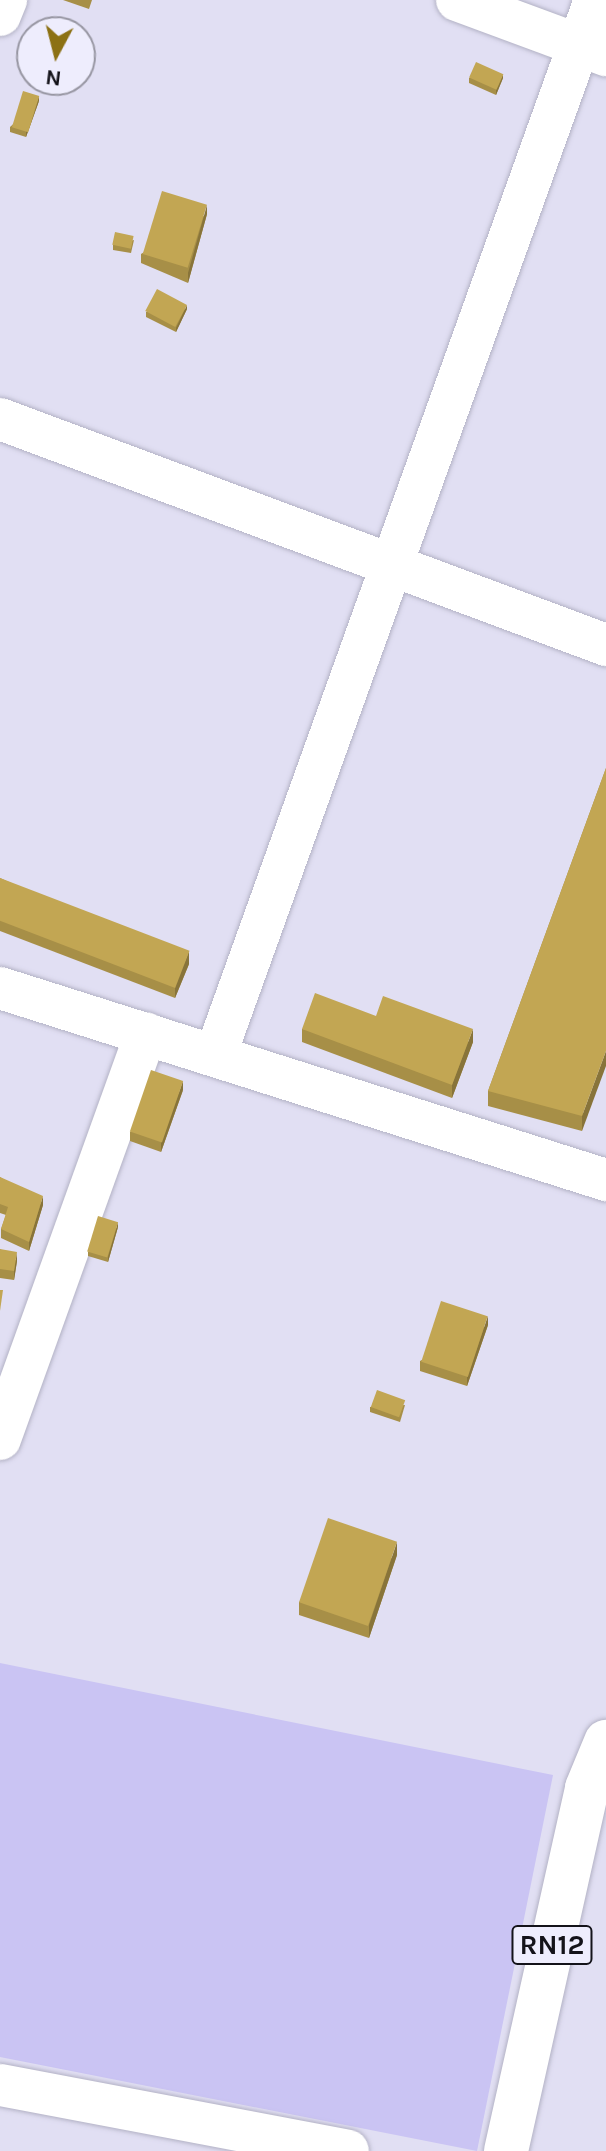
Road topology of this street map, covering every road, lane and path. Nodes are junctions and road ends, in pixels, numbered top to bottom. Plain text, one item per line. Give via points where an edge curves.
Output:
1 (6, 0) edge
2 (457, 0) edge
3 (595, 0) edge
4 (0, 15) edge
5 (592, 50) edge
6 (0, 419) edge
7 (392, 565) junction
8 (606, 645) edge
9 (0, 988) edge
10 (146, 1034) junction
11 (215, 1056) junction
12 (606, 1180) edge
13 (10, 1381) edge
14 (0, 1439) edge
15 (606, 1742) edge
16 (597, 1789) edge
17 (0, 2085) edge
18 (348, 2151) edge
19 (506, 2151) edge

1 - 4 street
2 - 5 street
3 - 5 street
5 - 7 street
6 - 7 street
7 - 8 street
7 - 11 street
9 - 10 street
10 - 11 street
10 - 13 street
11 - 12 street
13 - 14 street
15 - 16 main road, RN12
16 - 19 main road, RN12
17 - 18 street

